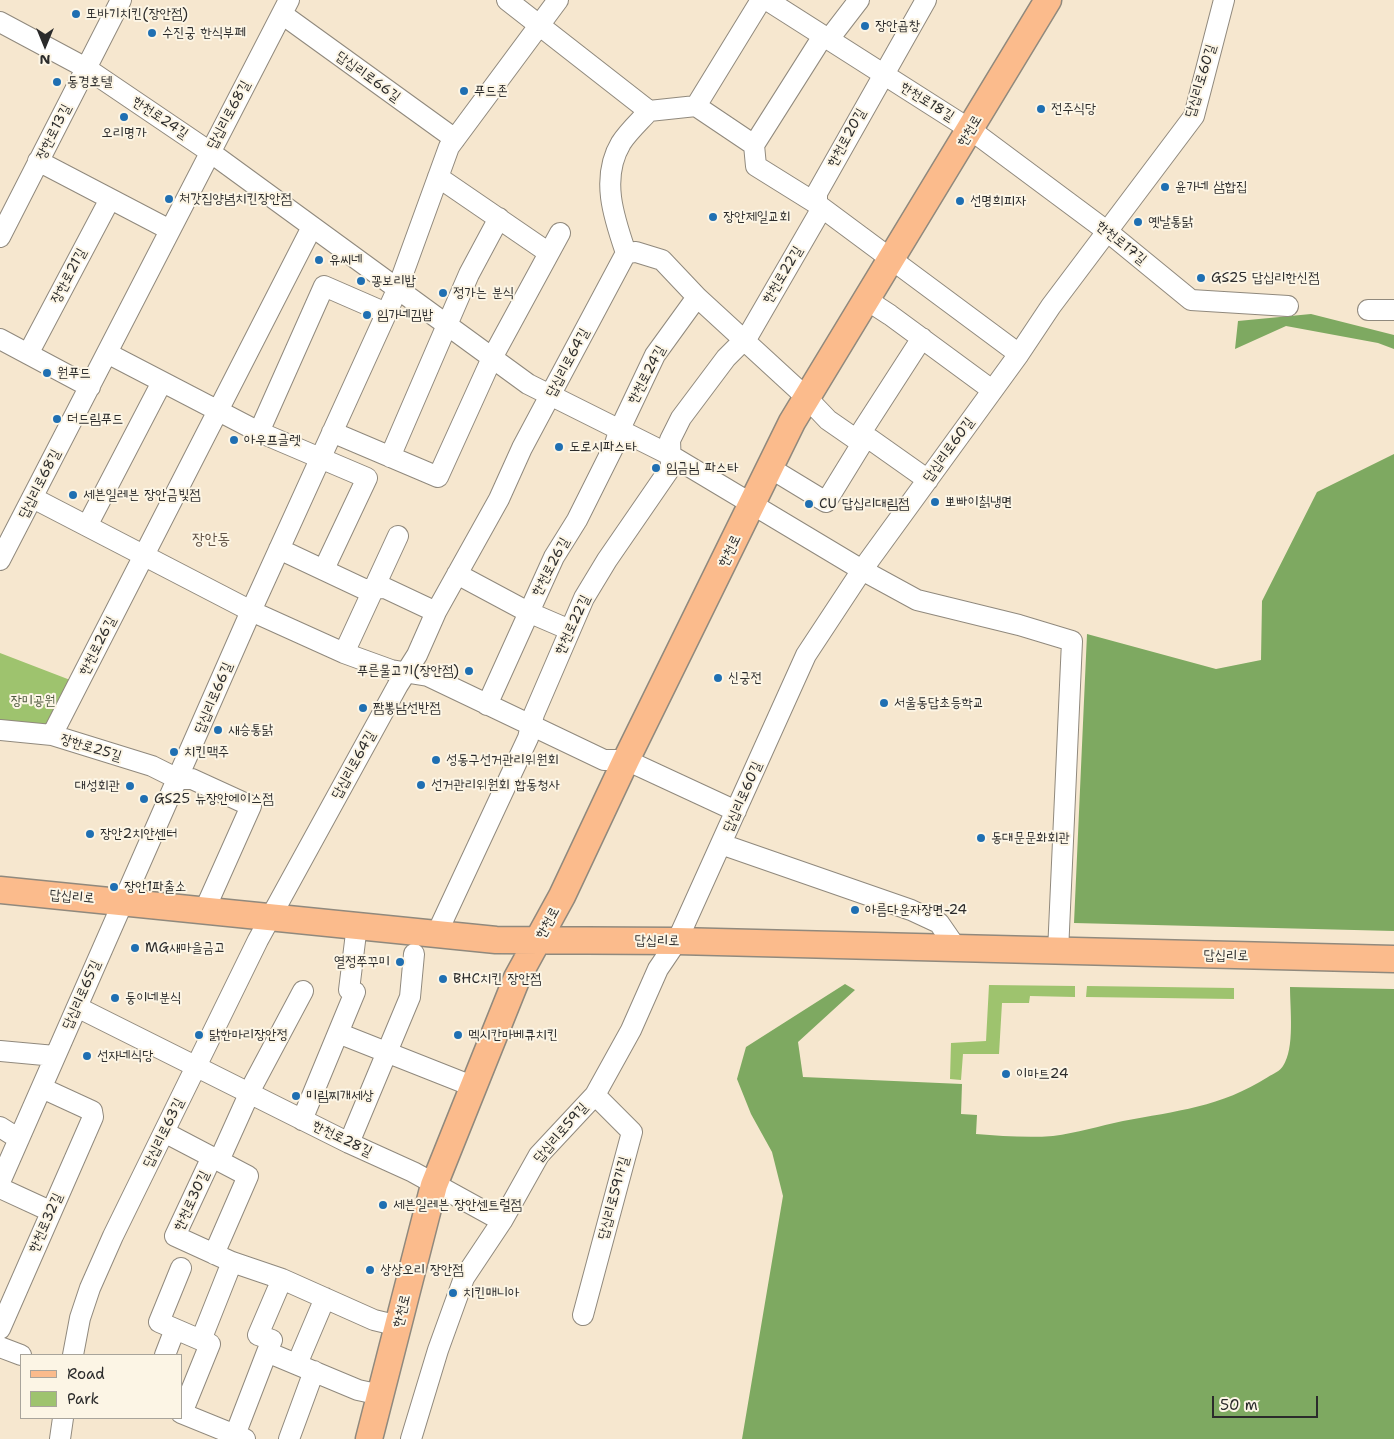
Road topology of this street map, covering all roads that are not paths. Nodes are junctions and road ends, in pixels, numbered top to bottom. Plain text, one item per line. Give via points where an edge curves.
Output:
1 (121, 0) edge
2 (507, 0) edge
3 (558, 0) edge
4 (761, 0) edge
5 (766, 0) edge
6 (859, 0) edge
7 (926, 0) edge
8 (1048, 0) edge
9 (1224, 0) edge
10 (286, 7) edge
11 (0, 22) edge
12 (540, 24) junction
13 (826, 38) junction
14 (86, 68) junction
15 (883, 74) junction
16 (696, 106) junction
17 (649, 110) junction
18 (971, 130) junction
19 (454, 140) junction
20 (754, 145) junction
21 (210, 152) junction
22 (38, 161) junction
23 (438, 177) junction
24 (110, 199) junction
25 (819, 206) junction
26 (499, 218) junction
27 (312, 228) junction
28 (170, 230) junction
29 (1108, 232) junction
30 (560, 233) dead end
31 (0, 237) edge
32 (550, 253) junction
33 (626, 253) junction
34 (891, 260) junction
35 (397, 290) junction
36 (697, 297) junction
37 (867, 300) junction
38 (1288, 306) dead end
39 (1368, 310) dead end
40 (1394, 310) edge
41 (386, 313) junction
42 (447, 325) junction
43 (922, 338) junction
44 (0, 339) edge
45 (743, 341) junction
46 (107, 353) junction
47 (28, 354) junction
48 (1019, 354) junction
49 (492, 358) junction
50 (162, 382) junction
51 (90, 387) junction
52 (992, 390) junction
53 (551, 394) junction
54 (807, 398) junction
55 (218, 411) junction
56 (619, 431) junction
57 (259, 432) junction
58 (332, 432) junction
59 (862, 438) junction
60 (670, 455) junction
61 (321, 457) junction
62 (390, 457) junction
63 (770, 468) junction
64 (928, 480) junction
65 (33, 498) junction
66 (753, 502) junction
67 (87, 526) junction
68 (398, 536) dead end
69 (279, 549) junction
70 (144, 556) junction
71 (0, 560) edge
72 (324, 569) junction
73 (862, 570) junction
74 (457, 574) junction
75 (374, 589) junction
76 (251, 611) junction
77 (436, 612) junction
78 (528, 612) junction
79 (570, 630) junction
80 (344, 653) junction
81 (407, 672) junction
82 (487, 705) junction
83 (531, 726) junction
84 (0, 730) edge
85 (52, 735) junction
86 (626, 760) junction
87 (178, 779) junction
88 (736, 811) junction
89 (721, 844) junction
90 (0, 890) edge
91 (123, 902) junction
92 (204, 910) junction
93 (270, 916) junction
94 (357, 925) junction
95 (437, 933) junction
96 (538, 940) junction
97 (677, 941) junction
98 (958, 949) junction
99 (1058, 952) junction
100 (414, 954) dead end
101 (1394, 959) edge
102 (303, 991) dead end
103 (77, 1007) junction
104 (338, 1033) junction
105 (0, 1051) edge
106 (388, 1052) junction
107 (56, 1056) junction
108 (197, 1066) junction
109 (472, 1086) junction
110 (42, 1088) junction
111 (251, 1094) junction
112 (595, 1095) junction
113 (302, 1120) junction
114 (0, 1127) edge
115 (164, 1132) junction
116 (19, 1139) junction
117 (350, 1143) junction
118 (216, 1158) junction
119 (0, 1182) edge
120 (434, 1185) junction
121 (0, 1188) edge
122 (50, 1211) junction
123 (502, 1221) junction
124 (214, 1254) junction
125 (232, 1262) junction
126 (181, 1268) dead end
127 (282, 1280) junction
128 (325, 1298) junction
129 (583, 1315) dead end
130 (167, 1326) junction
131 (398, 1326) junction
132 (0, 1328) edge
133 (206, 1342) junction
134 (262, 1344) junction
135 (0, 1347) edge
136 (73, 1354) edge
137 (165, 1354) edge
138 (20, 1355) edge
139 (306, 1367) junction
140 (381, 1395) junction
141 (182, 1413) edge
142 (63, 1419) edge
143 (240, 1437) edge
144 (60, 1439) edge
145 (288, 1439) edge
146 (369, 1439) edge
147 (411, 1439) edge

1 - 14 street, 장한로13길
2 - 12 street
3 - 12 street, 답십리로66길
4 - 16 street
5 - 13 street, 한천로18길
6 - 13 street
7 - 15 street
8 - 18 main road, 한천로
9 - 29 street, 답십리로60길 via 1194,116
10 - 19 street, 답십리로66길
10 - 21 street, 답십리로68길
11 - 14 street, 한천로24길
12 - 17 street
12 - 19 street, 답십리로66길
13 - 15 street, 한천로18길
13 - 20 street
14 - 21 street, 한천로24길
14 - 22 street, 장한로13길
15 - 18 street, 한천로18길
15 - 25 street, 한천로20길 via 817,193
16 - 17 street
16 - 20 street
17 - 33 street via 620,144 609,176 613,214
18 - 29 street, 한천로17길
18 - 34 main road, 한천로
19 - 23 street, 답십리로66길
20 - 25 street via 756,166
21 - 27 street, 한천로24길
21 - 28 street, 답십리로68길
22 - 24 street
22 - 31 street, 장한로13길
23 - 26 street
23 - 35 street, 답십리로66길
24 - 28 street
24 - 47 street, 장한로21길
25 - 34 street
25 - 45 street, 한천로22길
26 - 32 street
26 - 42 street via 469,274
27 - 35 street, 한천로24길
27 - 55 street
28 - 46 street, 답십리로68길
29 - 38 street, 한천로17길 via 1191,300
29 - 48 street, 답십리로60길
30 - 32 street
32 - 49 street
33 - 36 street via 636,252 662,260
33 - 53 street, 답십리로64길
34 - 37 main road, 한천로
34 - 48 street
35 - 41 street, 답십리로66길
35 - 42 street, 한천로24길
36 - 45 street
36 - 56 street, 한천로24길 via 655,355
37 - 43 street
37 - 54 main road, 한천로
39 - 40 street
41 - 57 street via 324,286
41 - 58 street, 답십리로66길
42 - 49 street, 한천로24길
42 - 62 street
43 - 52 street
43 - 59 street via 862,431
44 - 47 street
45 - 54 street
45 - 60 street, 한천로22길 via 726,358 681,418 670,440
46 - 50 street
46 - 51 street, 답십리로68길
47 - 51 street
48 - 52 street, 답십리로60길
49 - 53 street, 한천로24길 via 528,384
49 - 62 street via 438,477
50 - 55 street
50 - 67 street
51 - 65 street, 답십리로68길
52 - 64 street, 답십리로60길
53 - 56 street, 한천로24길
53 - 74 street, 답십리로64길 via 499,499
54 - 59 street via 828,420 854,438
54 - 63 main road, 한천로
55 - 57 street
55 - 70 street, 한천로26길
56 - 60 street, 한천로24길
56 - 78 street, 한천로26길
57 - 61 street
58 - 61 street, 답십리로66길
58 - 62 street
59 - 63 street via 861,445 826,502
59 - 64 street via 870,439
60 - 66 street, 한천로24길
60 - 79 street, 한천로22길 via 671,467 607,560 584,598
61 - 69 street, 답십리로66길
61 - 72 street via 367,478
63 - 66 main road, 한천로
64 - 73 street, 답십리로60길
65 - 67 street
65 - 71 street, 답십리로68길
66 - 73 street
66 - 86 main road, 한천로
67 - 70 street
68 - 75 street
69 - 72 street
69 - 76 street, 답십리로66길
70 - 76 street
70 - 85 street, 한천로26길
72 - 75 street via 364,590
73 - 88 street, 답십리로60길 via 806,655
73 - 99 street via 917,600 1072,641
74 - 77 street, 답십리로64길
74 - 78 street
75 - 77 street via 385,588
75 - 80 street
76 - 80 street
76 - 87 street, 답십리로66길
77 - 81 street, 답십리로64길
78 - 79 street
78 - 82 street, 한천로26길
79 - 83 street, 한천로22길
80 - 81 street via 391,670
81 - 82 street via 428,676
81 - 93 street, 답십리로64길
82 - 83 street
83 - 86 street via 604,760
83 - 95 street, 한천로22길
84 - 85 street, 장한로25길
85 - 87 street, 장한로25길 via 152,766
86 - 88 street
86 - 96 main road, 한천로
87 - 91 street, 답십리로66길
87 - 92 street via 192,779 251,806
88 - 89 street, 답십리로60길
89 - 97 street, 답십리로60길
89 - 98 street via 838,883 939,923
90 - 91 main road, 답십리로
91 - 92 main road, 답십리로
91 - 103 street, 답십리로65길
92 - 93 main road, 답십리로
93 - 94 main road, 답십리로
93 - 108 street, 답십리로63길
94 - 95 main road, 답십리로
94 - 104 street via 349,990 355,992
95 - 96 main road, 답십리로 via 496,940
96 - 97 main road, 답십리로
96 - 109 main road, 한천로 via 517,978
97 - 98 main road, 답십리로
97 - 112 street, 답십리로59길 via 658,969 631,1030
98 - 99 main road, 답십리로
99 - 101 main road, 답십리로
100 - 106 street via 410,997
102 - 111 street
103 - 107 street, 답십리로65길
103 - 108 street, 한천로28길
104 - 106 street
104 - 113 street
105 - 107 street
106 - 109 street
106 - 117 street
107 - 110 street, 답십리로65길
108 - 111 street, 한천로28길
108 - 115 street, 답십리로63길
109 - 120 main road, 한천로
110 - 116 street, 답십리로65길
110 - 122 street, 한천로32길 via 92,1111 93,1117
111 - 113 street, 한천로28길
111 - 118 street, 한천로30길 via 222,1154
112 - 123 street, 답십리로59길 via 539,1155
112 - 129 street, 답십리로59가길 via 632,1132
113 - 117 street, 한천로28길
114 - 116 street
115 - 118 street, 한천로30길
115 - 136 street, 답십리로63길 via 90,1288
116 - 119 street, 답십리로65길
117 - 120 street, 한천로28길
118 - 124 street, 한천로30길 via 248,1176
118 - 124 street, 한천로30길 via 210,1161 175,1236
120 - 123 street, 한천로28길
120 - 131 main road, 한천로
121 - 122 street
122 - 132 street, 한천로32길
123 - 147 street, 답십리로59길 via 464,1278
124 - 125 street, 한천로30길
125 - 127 street, 한천로30길
125 - 133 street
126 - 130 street
127 - 128 street, 한천로30길
127 - 134 street
128 - 131 street, 한천로30길 via 374,1320
128 - 139 street
130 - 133 street
130 - 137 street
131 - 140 main road, 한천로
133 - 141 street
134 - 139 street
134 - 143 street
135 - 138 street
139 - 140 street via 358,1390
139 - 145 street
140 - 146 main road, 한천로
141 - 143 street
142 - 144 street

